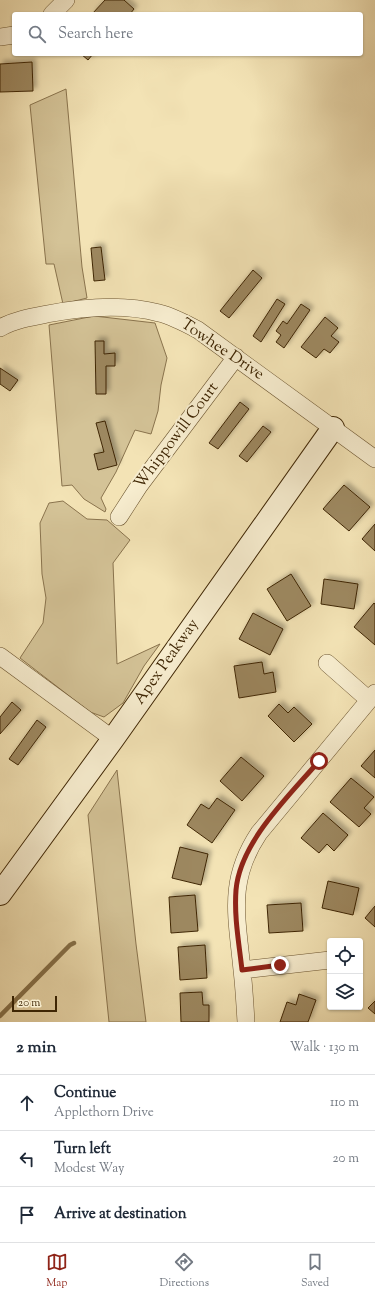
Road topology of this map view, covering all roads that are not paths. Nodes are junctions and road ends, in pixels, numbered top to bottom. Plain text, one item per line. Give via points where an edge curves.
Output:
1 (66, 0) edge
2 (54, 12) edge
3 (12, 35) edge
4 (0, 37) edge
5 (0, 328) edge
6 (236, 357) junction
7 (333, 428) junction
8 (375, 459) edge
9 (119, 517) dead end
10 (0, 656) edge
11 (328, 663) dead end
12 (372, 696) edge
13 (113, 739) junction
14 (0, 894) edge
15 (327, 960) edge
16 (242, 970) junction
17 (246, 1022) edge

1 - 2 street
3 - 4 street
5 - 6 street, Towhee Drive via 21,319 69,310 134,308 179,320
6 - 7 street, Towhee Drive
6 - 9 street, Whippowill Court via 139,486
7 - 8 street, Towhee Drive
7 - 13 main road, Apex Peakway
10 - 13 street
11 - 12 street
12 - 16 street via 249,847 236,889
13 - 14 main road, Apex Peakway
15 - 16 street
16 - 17 street

